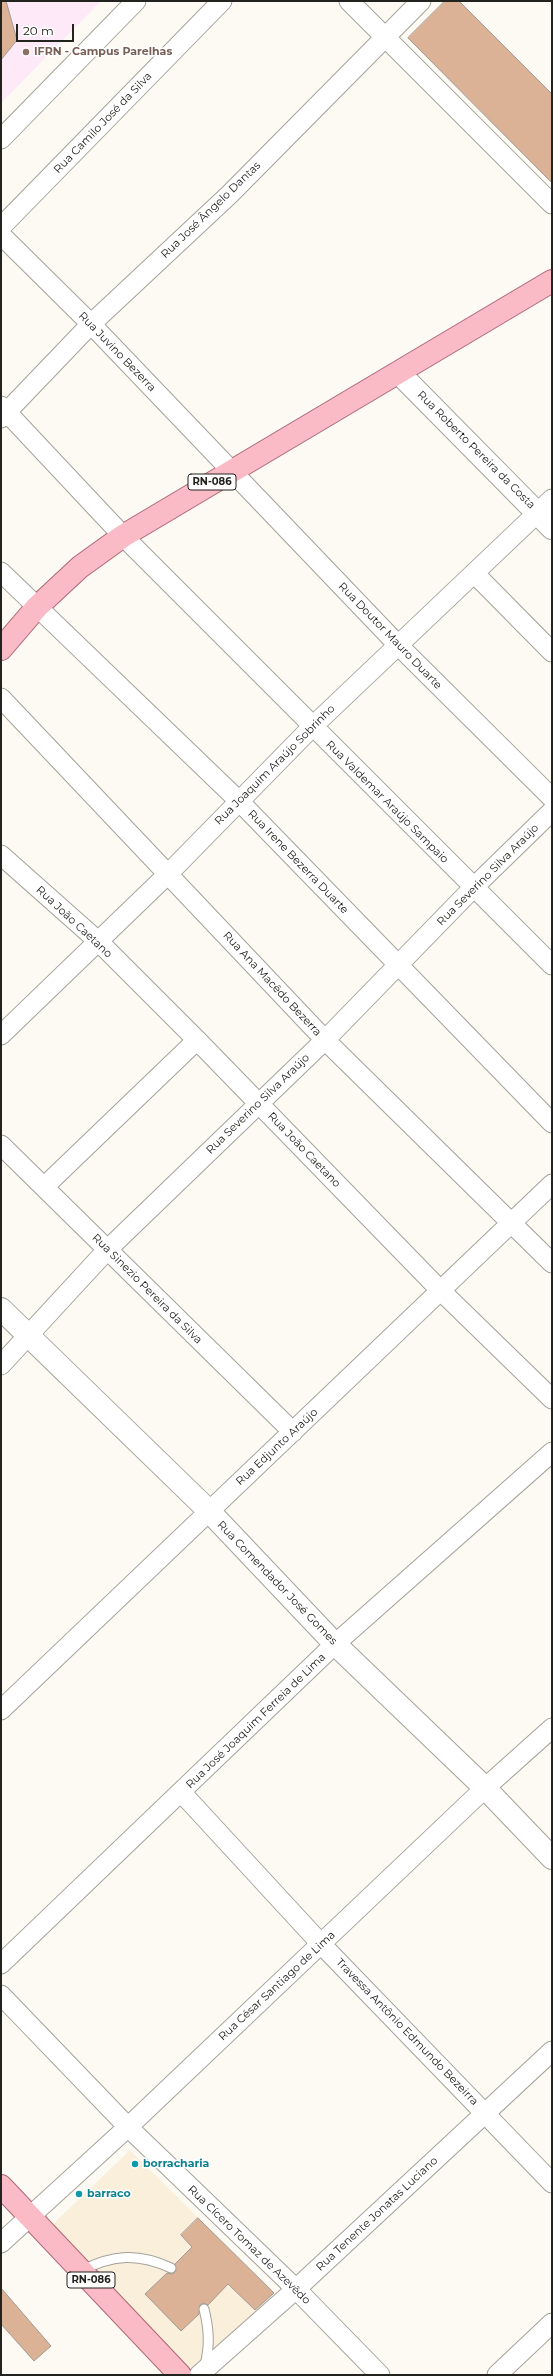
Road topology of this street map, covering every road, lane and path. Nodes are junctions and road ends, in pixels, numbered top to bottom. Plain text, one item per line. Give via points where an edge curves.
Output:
1 (136, 1) edge
2 (222, 1) edge
3 (349, 1) edge
4 (421, 1) edge
5 (385, 36) junction
6 (1, 139) edge
7 (552, 204) edge
8 (1, 227) edge
9 (1, 235) edge
10 (552, 280) edge
11 (91, 324) junction
12 (399, 373) junction
13 (3, 412) edge
14 (230, 471) junction
15 (547, 513) edge
16 (123, 536) junction
17 (474, 573) junction
18 (3, 578) edge
19 (37, 607) junction
20 (399, 646) junction
21 (1, 649) edge
22 (552, 652) edge
23 (1, 698) edge
24 (312, 727) junction
25 (552, 798) edge
26 (239, 801) junction
27 (552, 812) edge
28 (1, 854) edge
29 (168, 874) junction
30 (473, 888) junction
31 (98, 942) junction
32 (552, 965) edge
33 (399, 966) junction
34 (1, 1035) edge
35 (197, 1040) junction
36 (325, 1040) junction
37 (258, 1103) junction
38 (552, 1123) edge
39 (1, 1145) edge
40 (552, 1184) edge
41 (45, 1186) junction
42 (512, 1223) junction
43 (107, 1250) junction
44 (552, 1263) edge
45 (441, 1291) junction
46 (1, 1309) edge
47 (29, 1336) junction
48 (1, 1365) edge
49 (552, 1399) edge
50 (293, 1432) junction
51 (552, 1452) edge
52 (208, 1510) junction
53 (335, 1644) junction
54 (1, 1710) edge
55 (552, 1728) edge
56 (485, 1788) junction
57 (181, 1792) junction
58 (552, 1858) edge
59 (322, 1944) junction
60 (1, 1964) edge
61 (1, 1995) edge
62 (552, 2050) edge
63 (487, 2113) junction
64 (128, 2127) junction
65 (552, 2183) edge
66 (1, 2186) edge
67 (31, 2218) junction
68 (1, 2243) edge
69 (171, 2268) dead end
70 (81, 2271) junction
71 (296, 2289) junction
72 (204, 2309) dead end
73 (552, 2323) edge
74 (201, 2372) edge
75 (180, 2375) edge
76 (380, 2375) edge
77 (497, 2375) edge

1 - 6 street
2 - 8 street, Rua Camilo José da Silva
3 - 5 street
4 - 5 street, Rua José Ângelo Dantas
5 - 7 street
5 - 11 street, Rua José Ângelo Dantas via 230,194
9 - 11 street, Rua Juvino Bezerra
10 - 12 main road, RN-086
11 - 13 street, Rua José Ângelo Dantas
11 - 14 street, Rua Juvino Bezerra
12 - 14 main road, RN-086
12 - 15 street, Rua Roberto Pereira da Costa
13 - 16 street, Rua Valdemar Araújo Sampaio
14 - 16 main road, RN-086
14 - 20 street, Rua Doutor Mauro Duarte
15 - 17 street, Rua Joaquim Araújo Sobrinho
16 - 19 main road, RN-086 via 80,567
16 - 24 street, Rua Valdemar Araújo Sampaio
17 - 20 street, Rua Joaquim Araújo Sobrinho
17 - 22 street
18 - 19 street, Rua Irene Bezerra Duarte
19 - 21 main road, RN-086
19 - 26 street, Rua Irene Bezerra Duarte
20 - 24 street, Rua Joaquim Araújo Sobrinho
20 - 25 street, Rua Doutor Mauro Duarte
23 - 29 street, Rua Ana Macêdo Bezerra
24 - 26 street, Rua Joaquim Araújo Sobrinho
24 - 30 street, Rua Valdemar Araújo Sampaio
26 - 29 street, Rua Joaquim Araújo Sobrinho
26 - 33 street, Rua Irene Bezerra Duarte
27 - 30 street, Rua Severino Silva Araújo
28 - 31 street, Rua João Caetano
29 - 31 street, Rua Joaquim Araújo Sobrinho
29 - 36 street, Rua Ana Macêdo Bezerra
30 - 32 street, Rua Valdemar Araújo Sampaio
30 - 33 street, Rua Severino Silva Araújo
31 - 34 street, Rua Joaquim Araújo Sobrinho
31 - 35 street, Rua João Caetano
33 - 36 street, Rua Severino Silva Araújo
33 - 38 street, Rua Irene Bezerra Duarte
35 - 37 street, Rua João Caetano
35 - 41 street
36 - 37 street, Rua Severino Silva Araújo
36 - 42 street, Rua Ana Macêdo Bezerra
37 - 43 street, Rua Severino Silva Araújo
37 - 45 street, Rua João Caetano
39 - 41 street, Rua Sinezio Pereira da Silva
40 - 42 street, Rua Edjunto Araújo
41 - 43 street, Rua Sinezio Pereira da Silva
42 - 44 street, Rua Ana Macêdo Bezerra
42 - 45 street, Rua Edjunto Araújo
43 - 47 street, Rua Severino Silva Araújo
43 - 50 street, Rua Sinezio Pereira da Silva
45 - 49 street, Rua João Caetano
45 - 50 street, Rua Edjunto Araújo
46 - 47 street, Rua Comendador José Gomes
47 - 48 street, Rua Severino Silva Araújo
47 - 52 street, Rua Comendador José Gomes
50 - 52 street, Rua Edjunto Araújo
51 - 53 street, Rua José Joaquim Ferreia de Lima
52 - 53 street, Rua Comendador José Gomes
52 - 54 street, Rua Edjunto Araújo
53 - 56 street, Rua Comendador José Gomes
53 - 57 street, Rua José Joaquim Ferreia de Lima
55 - 56 street, Rua César Santiago de Lima
56 - 58 street, Rua Comendador José Gomes
56 - 59 street, Rua César Santiago de Lima
57 - 59 street, Travessa Antônio Edmundo Bezeirra
57 - 60 street, Rua José Joaquim Ferreia de Lima
59 - 63 street, Travessa Antônio Edmundo Bezeirra
59 - 64 street, Rua César Santiago de Lima
61 - 64 street, Rua Cícero Tomaz de Azevêdo
62 - 63 street, Rua Tenente Jonatas Luciano
63 - 65 street, Travessa Antônio Edmundo Bezeirra
63 - 71 street, Rua Tenente Jonatas Luciano
64 - 67 street, Rua César Santiago de Lima
64 - 71 street, Rua Cícero Tomaz de Azevêdo
66 - 67 main road, RN-086
67 - 68 street, Rua César Santiago de Lima
67 - 70 main road, RN-086
69 - 70 lane via 140,2257 123,2256 106,2259
70 - 75 main road, RN-086
71 - 74 street, Rua Tenente Jonatas Luciano
71 - 76 street, Rua Cícero Tomaz de Azevêdo
72 - 74 lane via 209,2329 209,2349
73 - 77 street

